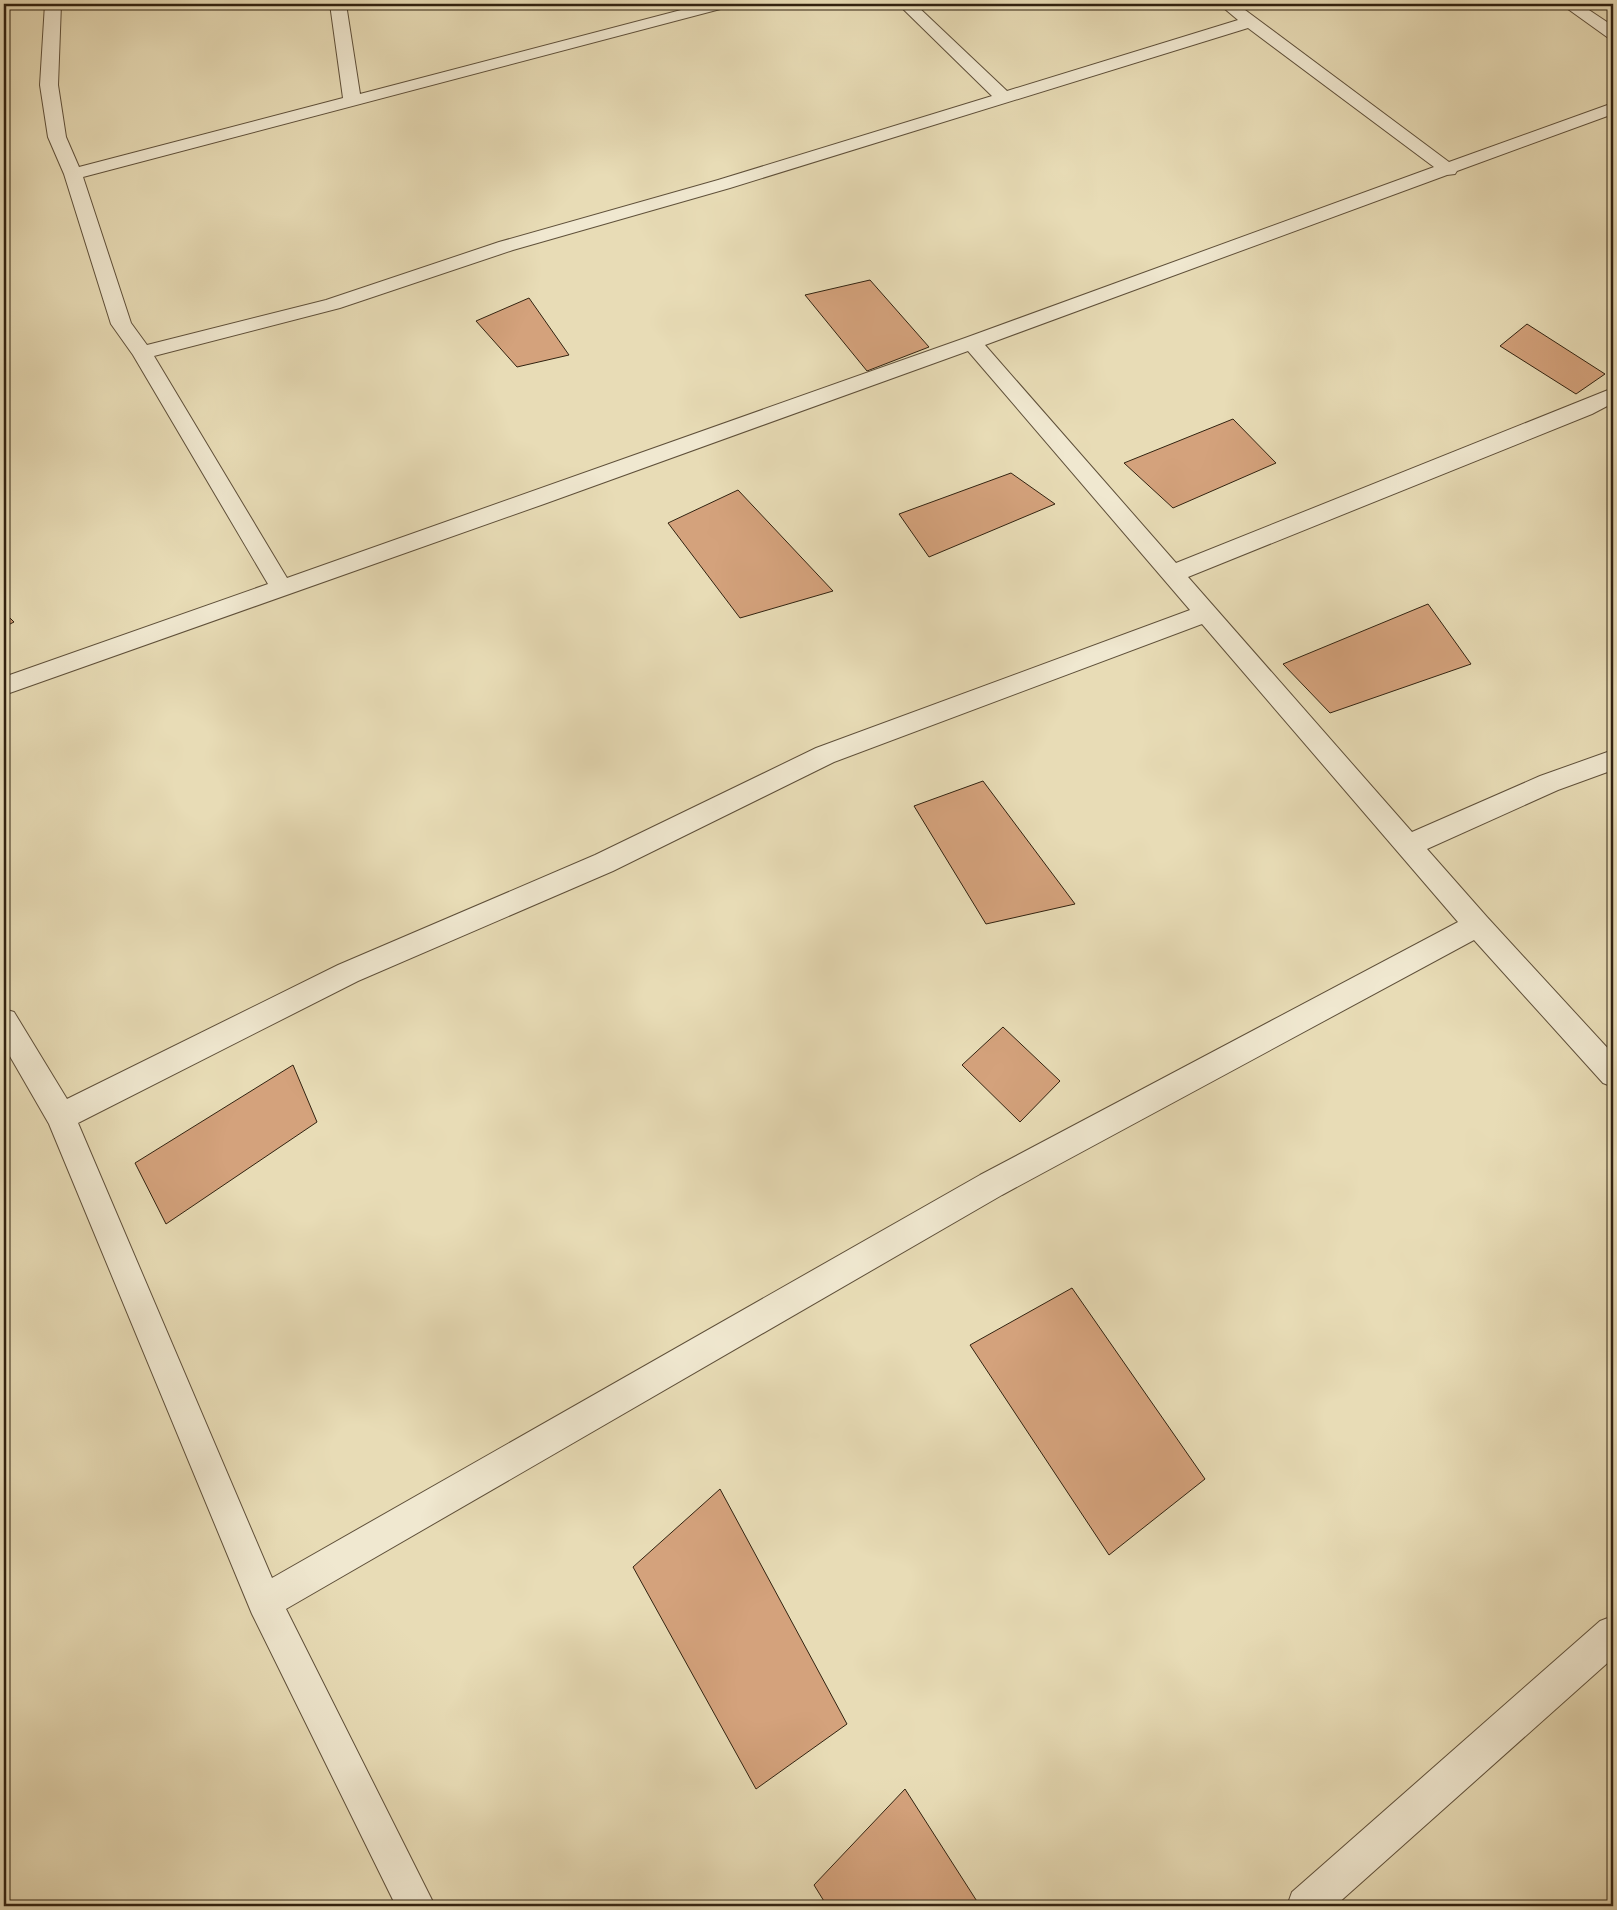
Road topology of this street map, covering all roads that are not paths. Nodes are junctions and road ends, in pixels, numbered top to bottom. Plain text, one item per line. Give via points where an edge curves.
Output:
1 (53, 4) edge
2 (338, 4) edge
3 (722, 4) edge
4 (906, 4) edge
5 (1227, 4) edge
6 (1569, 4) edge
7 (1250, 22) junction
8 (1613, 33) edge
9 (1004, 98) junction
10 (352, 100) junction
11 (1613, 109) edge
12 (1449, 170) junction
13 (73, 174) junction
14 (972, 343) junction
15 (142, 352) junction
16 (1613, 395) edge
17 (1172, 574) junction
18 (282, 588) junction
19 (1206, 613) junction
20 (4, 686) edge
21 (1613, 760) edge
22 (1408, 846) junction
23 (1477, 925) junction
24 (4, 1021) edge
25 (1613, 1074) edge
26 (61, 1117) junction
27 (264, 1602) junction
28 (1613, 1634) edge
29 (416, 1906) edge
30 (1306, 1906) edge

1 - 13 street via 50,85 57,137
2 - 10 street
3 - 10 street
4 - 9 street
5 - 7 street
6 - 8 street
7 - 9 street
7 - 12 street
9 - 15 street via 724,184 506,246 333,304
10 - 13 street
11 - 12 street
12 - 14 street
13 - 15 street via 121,324
14 - 17 street
14 - 18 street
15 - 18 street
16 - 17 street via 1576,413
17 - 19 street
18 - 20 street
19 - 22 street
19 - 26 street via 825,755 604,863 348,973
21 - 22 street via 1549,784
22 - 23 street
23 - 25 street
23 - 27 street via 992,1185
24 - 26 street
26 - 27 street
27 - 29 street
28 - 30 street

